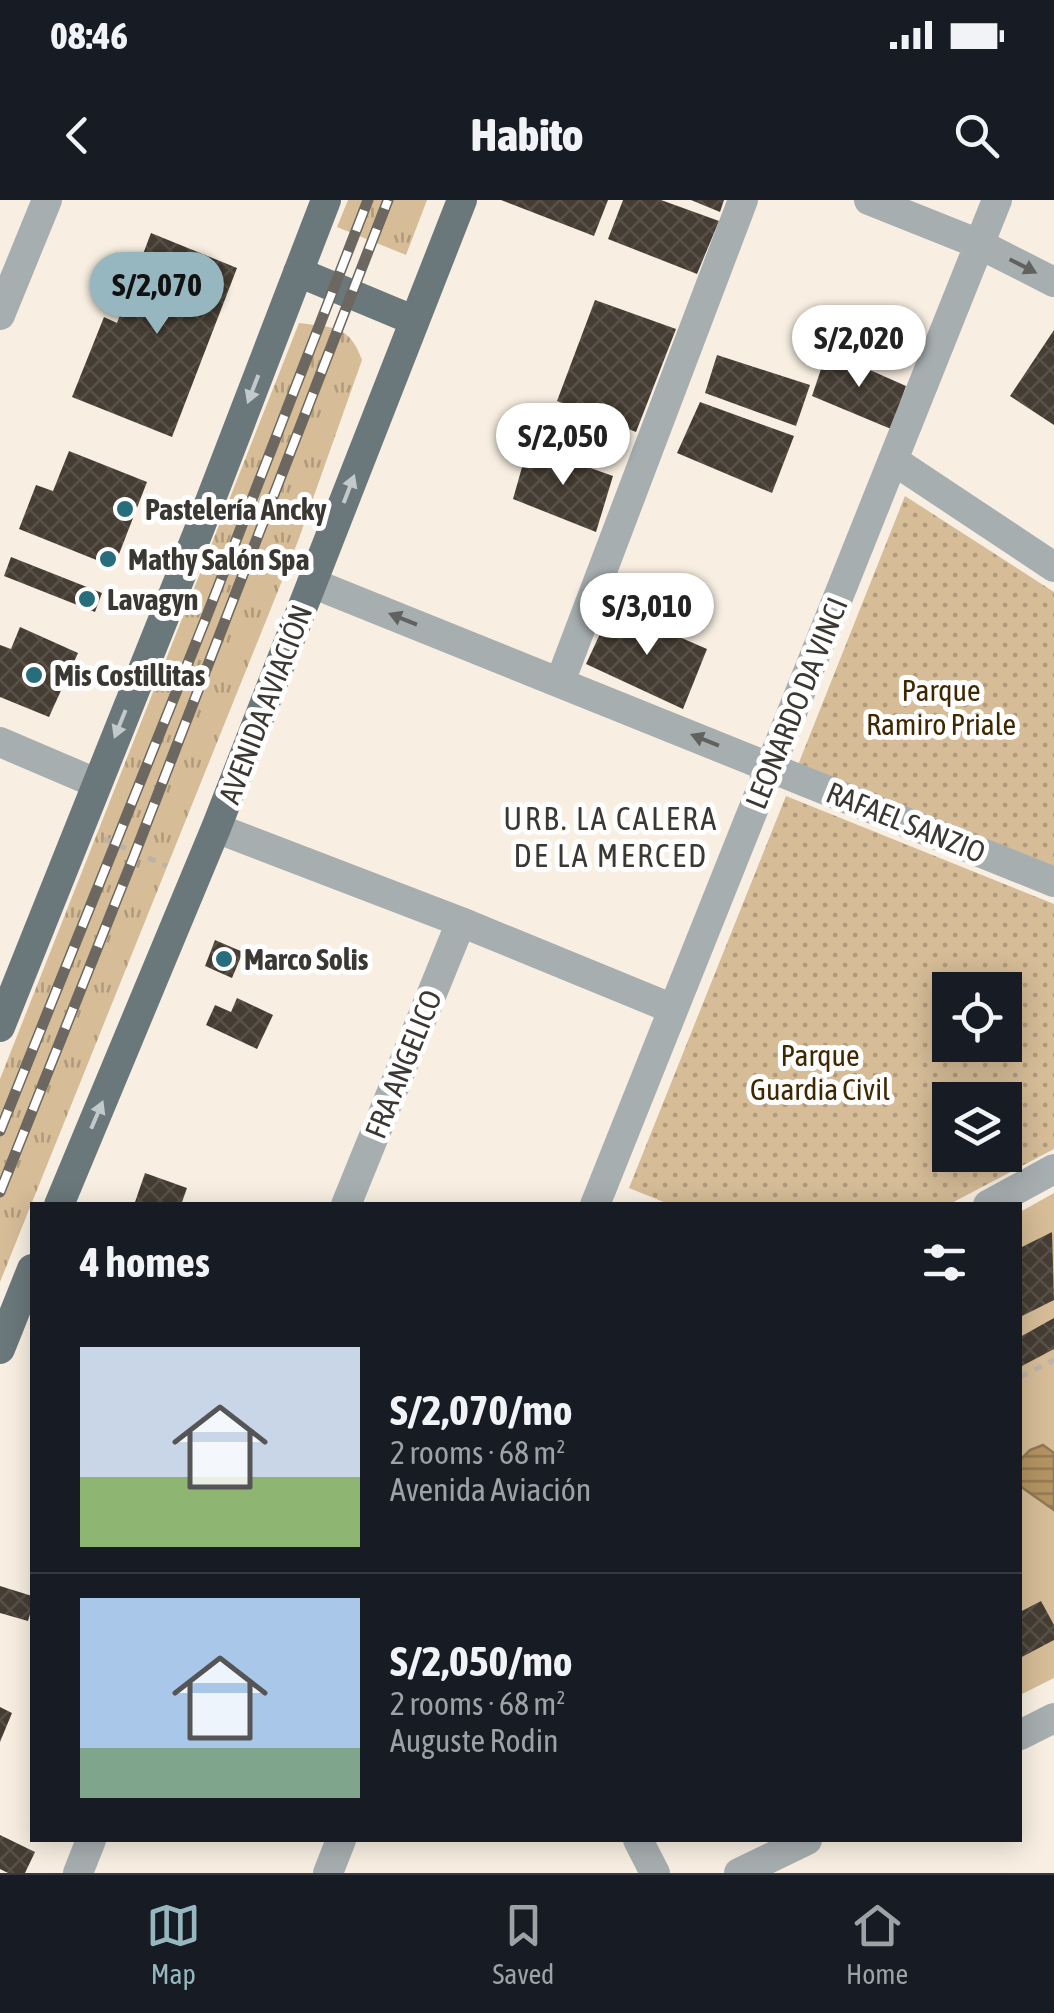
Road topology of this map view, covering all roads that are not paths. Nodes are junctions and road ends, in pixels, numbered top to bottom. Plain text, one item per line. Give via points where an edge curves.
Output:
1 (47, 200) edge
2 (326, 200) edge
3 (462, 200) edge
4 (744, 200) edge
5 (870, 200) edge
6 (996, 200) edge
7 (979, 244) junction
8 (298, 272) junction
9 (1054, 282) edge
10 (0, 315) edge
11 (413, 320) junction
12 (893, 460) junction
13 (1054, 567) edge
14 (312, 582) junction
15 (560, 682) junction
16 (0, 742) edge
17 (770, 766) junction
18 (96, 783) junction
19 (216, 828) junction
20 (1054, 882) edge
21 (461, 922) junction
22 (673, 1009) junction
23 (2, 1019) edge
24 (1054, 1168) edge
25 (60, 1202) edge
26 (347, 1202) edge
27 (598, 1202) edge
28 (993, 1202) edge
29 (30, 1274) edge
30 (0, 1349) edge
31 (1054, 1718) edge
32 (1022, 1734) edge
33 (90, 1842) edge
34 (341, 1842) edge
35 (639, 1842) edge
36 (802, 1842) edge
37 (78, 1873) edge
38 (328, 1873) edge
39 (655, 1873) edge
40 (740, 1873) edge

1 - 10 street
2 - 8 main road
3 - 11 main road, AVENIDA AVIACIÓN
4 - 15 street
5 - 7 street
6 - 7 street, LEONARDO DA VINCI
7 -> 9 street
7 - 12 street, LEONARDO DA VINCI
8 - 11 main road
8 -> 18 main road
14 -> 11 main road, AVENIDA AVIACIÓN
12 - 13 street
12 - 17 street, LEONARDO DA VINCI
15 -> 14 street, RAFAEL SANZIO
14 - 19 main road, AVENIDA AVIACIÓN
17 -> 15 street, RAFAEL SANZIO
16 - 18 street
17 - 20 street, RAFAEL SANZIO
17 - 22 street, LEONARDO DA VINCI
18 - 23 main road
19 - 21 street
25 -> 19 main road, AVENIDA AVIACIÓN
21 - 22 street
21 - 26 street, FRA ANGELICO
22 - 27 street, LEONARDO DA VINCI
24 - 28 street
29 - 30 main road
31 - 32 street
33 - 37 street
34 - 38 street
35 - 39 street
36 - 40 street

